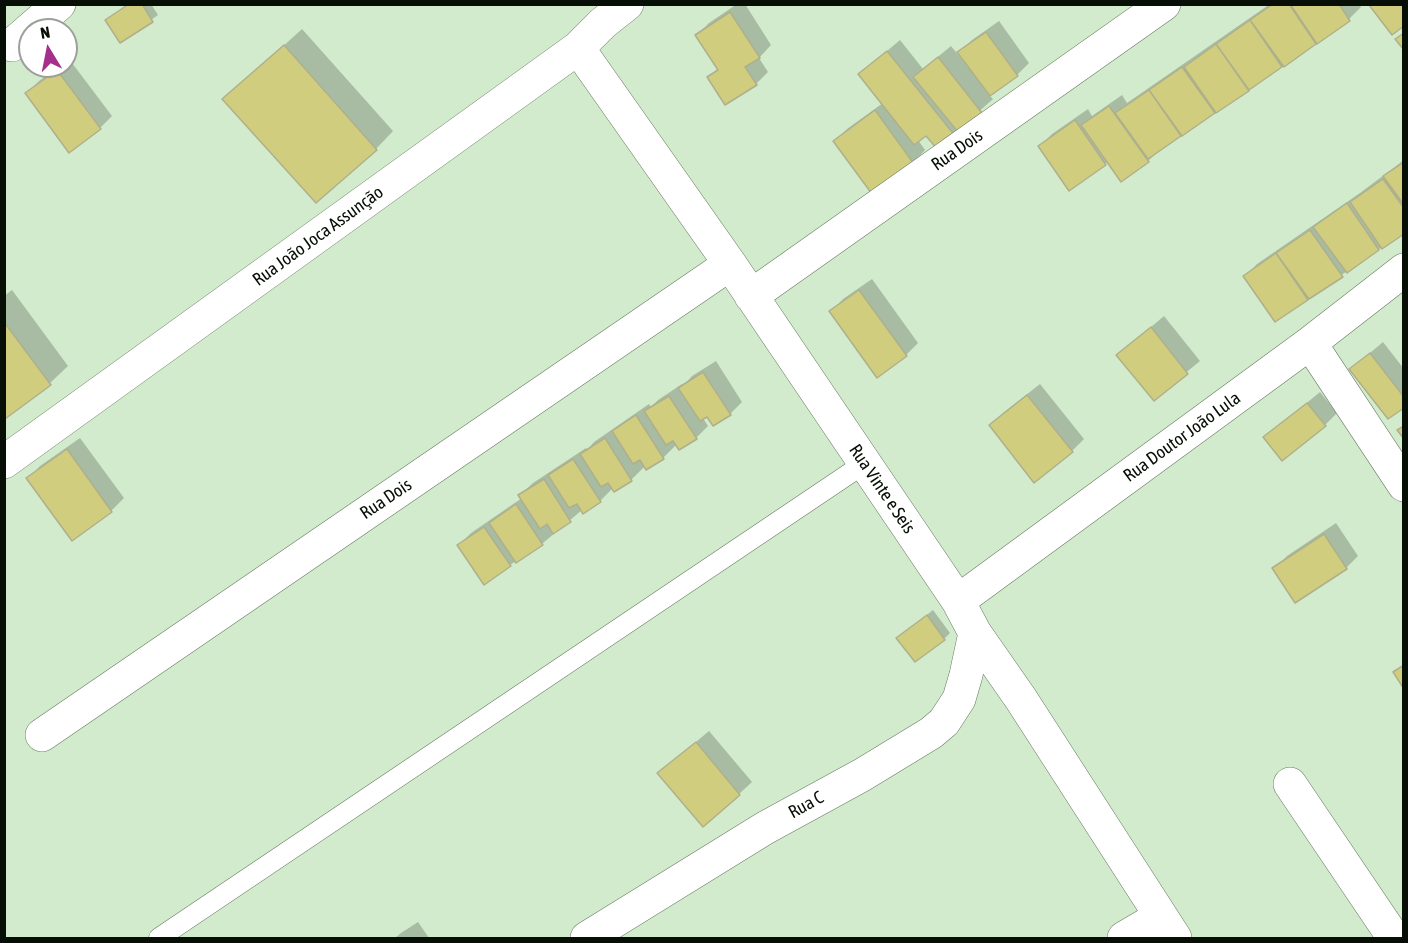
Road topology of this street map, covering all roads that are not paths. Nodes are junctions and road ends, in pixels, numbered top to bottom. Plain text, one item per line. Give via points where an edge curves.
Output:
1 (59, 4) edge
2 (1164, 4) edge
3 (605, 11) edge
4 (12, 45) dead end
5 (578, 48) junction
6 (730, 264) junction
7 (1404, 270) edge
8 (751, 296) junction
9 (1310, 343) junction
10 (4, 462) edge
11 (865, 463) junction
12 (1404, 485) edge
13 (958, 601) junction
14 (975, 633) junction
15 (42, 735) dead end
16 (1290, 784) dead end
17 (1167, 928) edge
18 (159, 939) edge
19 (587, 939) edge
20 (1124, 939) edge
21 (1394, 939) edge

1 - 4 street
2 - 8 street, Rua Dois
3 - 5 street, Rua João Joca Assunção
5 - 6 street, Rua Vinte e Seis
5 - 10 street, Rua João Joca Assunção
6 - 8 street, Rua Vinte e Seis
6 - 15 street, Rua Dois
7 - 9 street, Rua Doutor João Lula
8 - 11 street, Rua Vinte e Seis
9 - 12 street
9 - 13 street, Rua Doutor João Lula
11 - 13 street, Rua Vinte e Seis
11 - 18 lane
13 - 14 street, Rua Vinte e Seis
14 - 17 street, Rua Vinte e Seis
14 - 19 street, Rua C via 959,699 944,722 931,733 765,828
16 - 21 street
17 - 20 street

